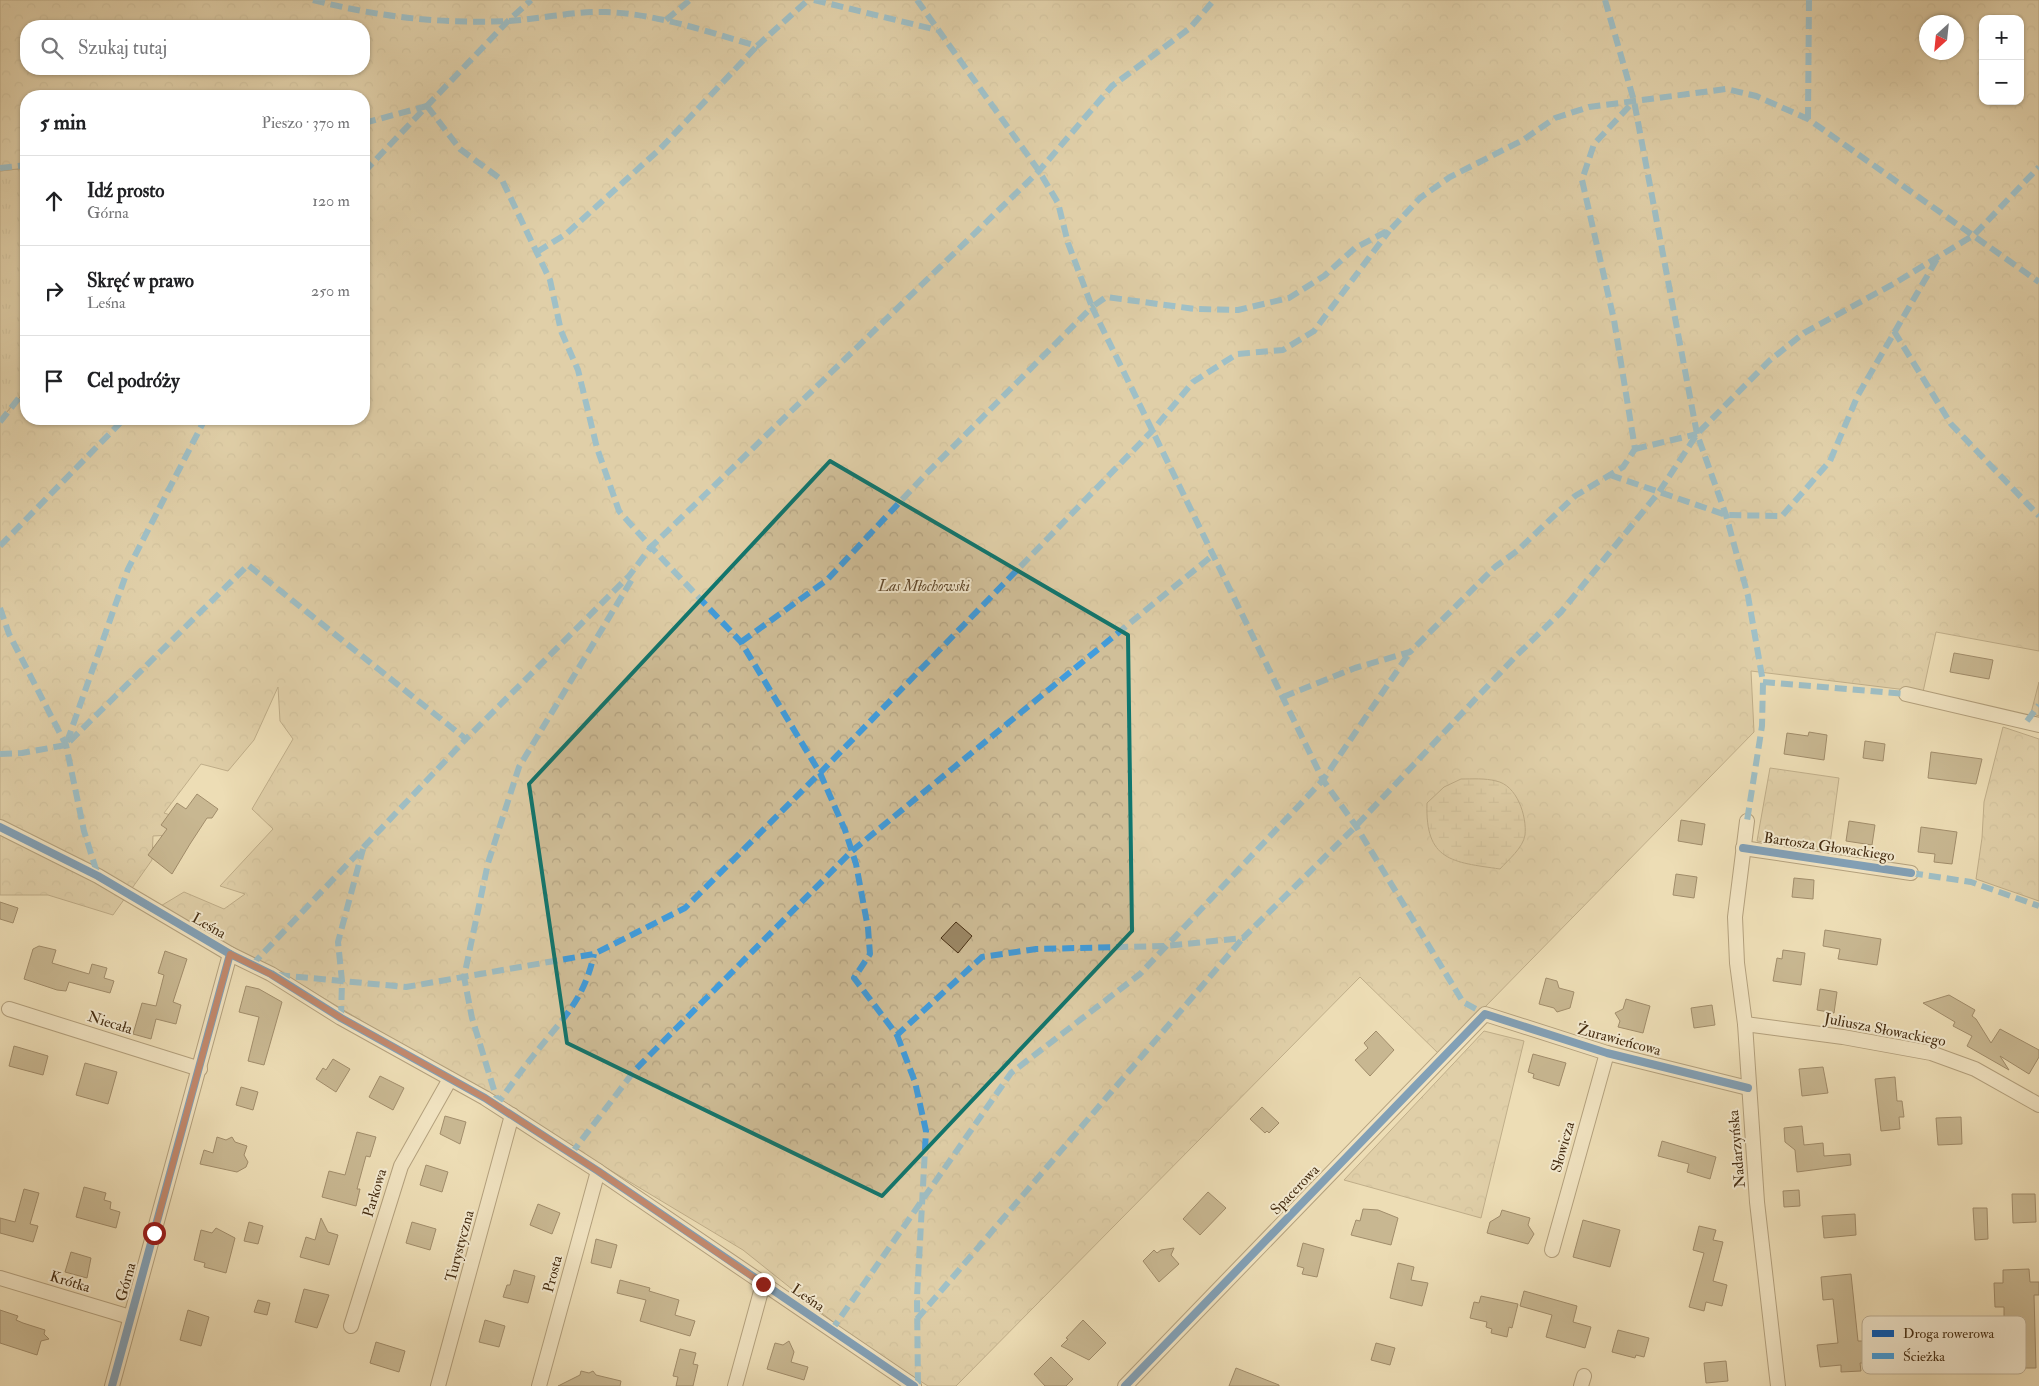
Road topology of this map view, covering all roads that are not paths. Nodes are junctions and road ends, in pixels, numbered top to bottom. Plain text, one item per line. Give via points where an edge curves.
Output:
1 (1906, 694) dead end
2 (2039, 724) edge
3 (1747, 821) dead end
4 (0, 827) edge
5 (1743, 848) junction
6 (1911, 873) dead end
7 (230, 954) junction
8 (9, 1009) dead end
9 (1485, 1014) joint
10 (1745, 1024) junction
11 (1607, 1052) junction
12 (200, 1069) junction
13 (450, 1079) junction
14 (1748, 1088) junction
15 (2039, 1105) edge
16 (512, 1116) junction
17 (598, 1171) junction
18 (1552, 1250) dead end
19 (0, 1278) edge
20 (763, 1284) junction
21 (130, 1316) junction
22 (351, 1326) dead end
23 (112, 1386) edge
24 (438, 1386) edge
25 (539, 1386) edge
26 (735, 1386) edge
27 (914, 1386) edge
28 (1124, 1386) edge
29 (1778, 1386) edge

1 - 2 street
3 - 5 street, Nadarzyńska
4 - 7 street, Leśna via 98,876
5 - 6 street, Bartosza Głowackiego
5 - 10 street, Nadarzyńska via 1735,917
7 - 12 street, Górna
7 - 13 street, Leśna
8 - 12 street, Niecała
9 - 11 street, Żurawieńcowa
9 - 28 street, Spacerowa
10 - 14 street, Nadarzyńska
10 - 15 street, Juliusza Słowackiego via 1931,1053 1975,1069
11 - 14 street, Żurawieńcowa
11 - 18 street, Słowicza
12 - 21 street, Górna
13 - 16 street, Leśna
13 - 22 street, Parkowa via 401,1166
14 - 29 street, Nadarzyńska
16 - 17 street, Leśna
16 - 24 street, Turystyczna
17 - 20 street, Leśna
17 - 25 street, Prosta
19 - 21 street, Krótka
20 - 26 street
20 - 27 street, Leśna
21 - 23 street, Górna

